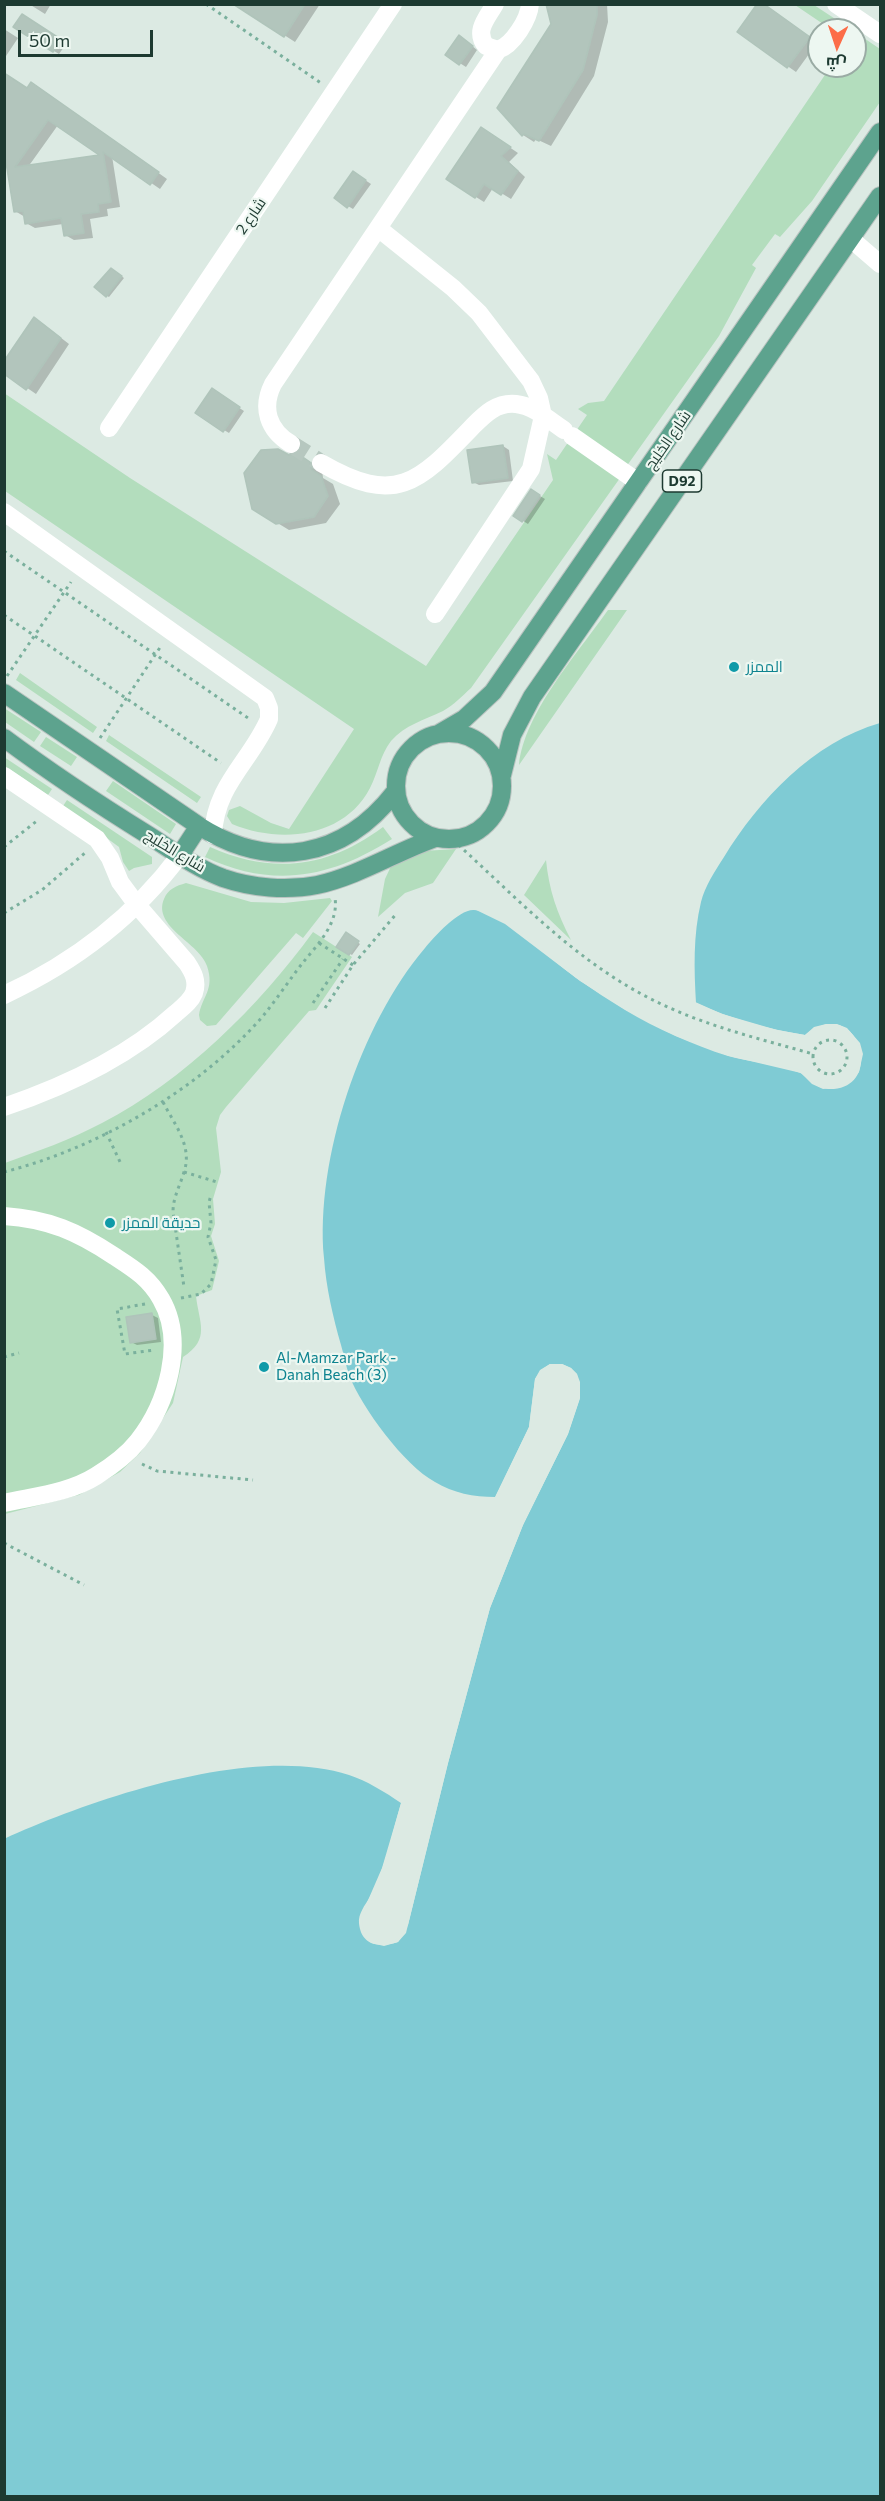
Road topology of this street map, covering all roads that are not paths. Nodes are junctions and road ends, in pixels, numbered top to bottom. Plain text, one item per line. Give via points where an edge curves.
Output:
1 (393, 4) edge
2 (495, 4) edge
3 (530, 4) edge
4 (836, 4) edge
5 (880, 34) edge
6 (498, 50) junction
7 (880, 132) edge
8 (880, 196) edge
9 (378, 228) junction
10 (851, 239) junction
11 (880, 264) edge
12 (543, 416) junction
13 (109, 428) dead end
14 (291, 444) tunnel mouth
15 (321, 463) tunnel mouth
16 (638, 482) junction
17 (4, 512) edge
18 (435, 614) dead end
19 (4, 693) edge
20 (440, 733) junction
21 (4, 738) edge
22 (502, 775) junction
23 (4, 776) edge
24 (395, 792) junction
25 (206, 830) junction
26 (444, 839) junction
27 (180, 855) junction
28 (137, 905) junction
29 (4, 995) edge
30 (4, 1107) edge
31 (4, 1216) edge
32 (4, 1503) edge

1 - 13 street, شارع 2
2 - 6 street via 480,35 486,46
3 - 6 street via 510,44
4 - 5 street
6 - 9 street
7 - 16 main road, شارع الخليج / D92
8 - 10 main road, D92
9 - 12 street via 478,313 531,381
9 - 14 street via 268,393 270,422 281,438
10 - 11 street
10 - 22 main road, D92 via 532,697 512,735
12 - 15 street via 515,404 487,412 436,465 400,484 357,482
12 - 16 street
12 - 18 street via 531,469
16 - 20 main road, شارع الخليج / D92 via 492,692 464,719
17 - 25 street via 265,698 270,708 265,729 222,793
19 - 25 main road
20 - 22 main road via 467,736 479,742 489,751
20 - 24 main road via 415,744 406,754 399,766
21 - 27 main road, شارع الخليج via 69,786
22 - 26 main road via 503,790 492,818 468,836
23 - 28 street via 97,839
24 - 25 main road via 374,817 348,836 307,851 264,852 242,847
24 - 26 main road via 408,821 423,833
25 - 27 main road
26 - 27 main road, شارع الخليج via 395,853 338,879 292,888 246,884 202,869
27 - 28 street via 160,883
28 - 29 street via 74,958
28 - 30 street via 193,972 194,992 189,1002 165,1024 103,1064 53,1089
31 - 32 street via 50,1223 82,1236 134,1268 162,1301 172,1335 169,1374 160,1403 138,1441 94,1477 68,1489

